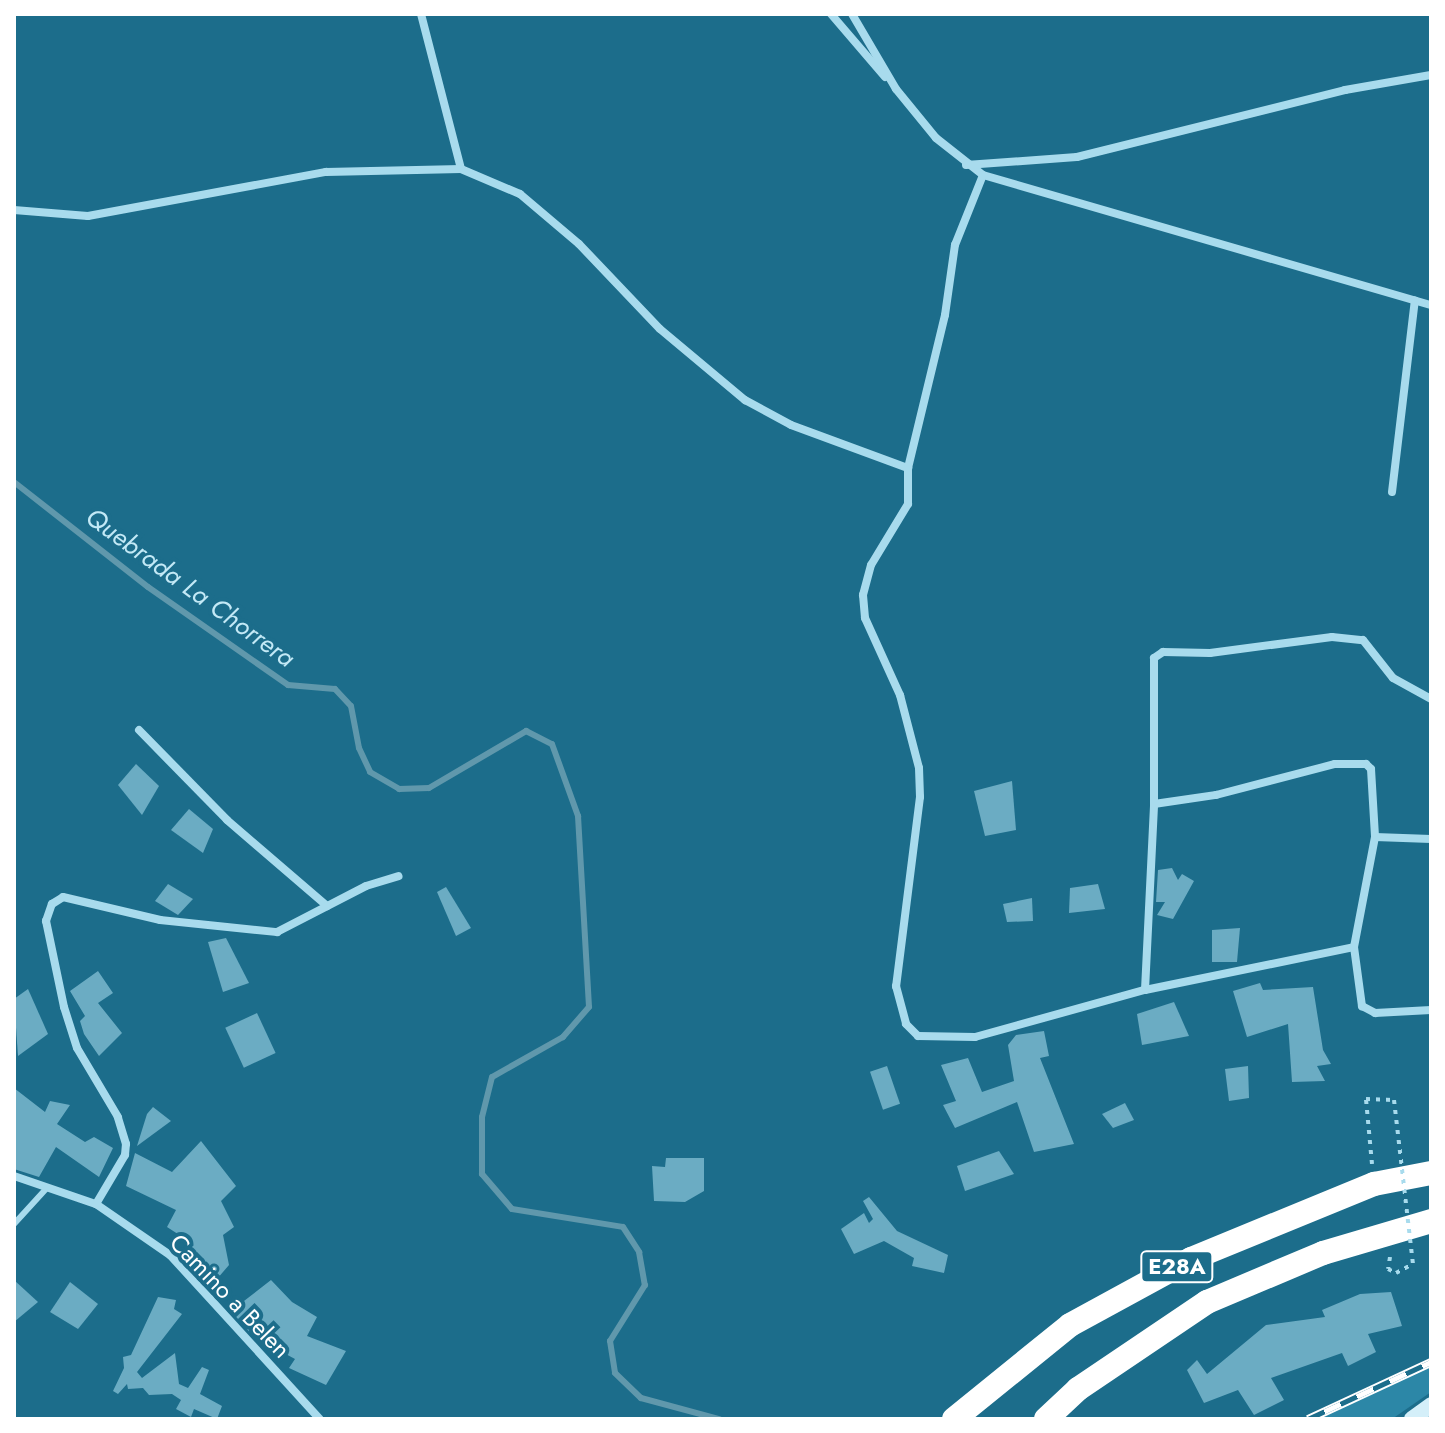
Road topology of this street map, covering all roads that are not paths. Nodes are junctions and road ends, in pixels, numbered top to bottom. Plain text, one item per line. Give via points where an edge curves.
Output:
1 (421, 14) edge
2 (831, 14) edge
3 (852, 14) edge
4 (1431, 75) edge
5 (896, 89) junction
6 (964, 165) junction
7 (461, 169) junction
8 (983, 175) junction
9 (14, 210) edge
10 (1415, 300) junction
11 (1431, 305) edge
12 (908, 468) junction
13 (1392, 492) dead end
14 (1431, 699) edge
15 (139, 730) dead end
16 (1154, 804) junction
17 (1375, 837) junction
18 (1431, 839) edge
19 (399, 876) dead end
20 (327, 906) junction
21 (1354, 947) junction
22 (1145, 990) junction
23 (1431, 1010) edge
24 (1431, 1173) edge
25 (14, 1176) edge
26 (46, 1189) junction
27 (96, 1204) junction
28 (1431, 1221) edge
29 (14, 1224) edge
30 (1431, 1405) edge
31 (320, 1419) edge
32 (954, 1419) edge
33 (1046, 1419) edge
34 (1412, 1419) edge

1 - 7 street
2 - 5 street
3 - 5 street
4 - 6 street via 1345,90 1077,157
5 - 6 street
6 - 8 street
7 - 9 street via 326,172 88,216
7 - 12 street via 520,194 579,244 660,329 745,400 791,425
8 - 10 street
8 - 12 street via 955,245 945,315
10 - 11 street
10 - 13 street
12 - 22 street via 908,504 871,565 863,595 865,618 900,695 919,768 897,1003 918,1036 938,1039 975,1037
14 - 16 street via 1393,678 1363,640 1332,637 1210,653 1163,652 1154,658
15 - 20 street via 227,820
16 - 17 street via 1355,762 1371,769
16 - 22 street
17 - 18 street
17 - 21 street
19 - 20 street
20 - 27 street via 277,932 160,920 63,897 52,904 46,921 64,1007 77,1048 118,1117 126,1144 125,1155
21 - 22 street
21 - 23 street via 1366,1011
24 - 32 highway, E28A via 1374,1184 1191,1259 1070,1325
25 - 26 street, Camino a Belen
26 - 27 street, Camino a Belen
26 - 29 lane
27 - 31 street, Camino a Belen via 170,1255
28 - 33 highway, E28A via 1323,1253 1207,1302 1078,1389
30 - 34 street

